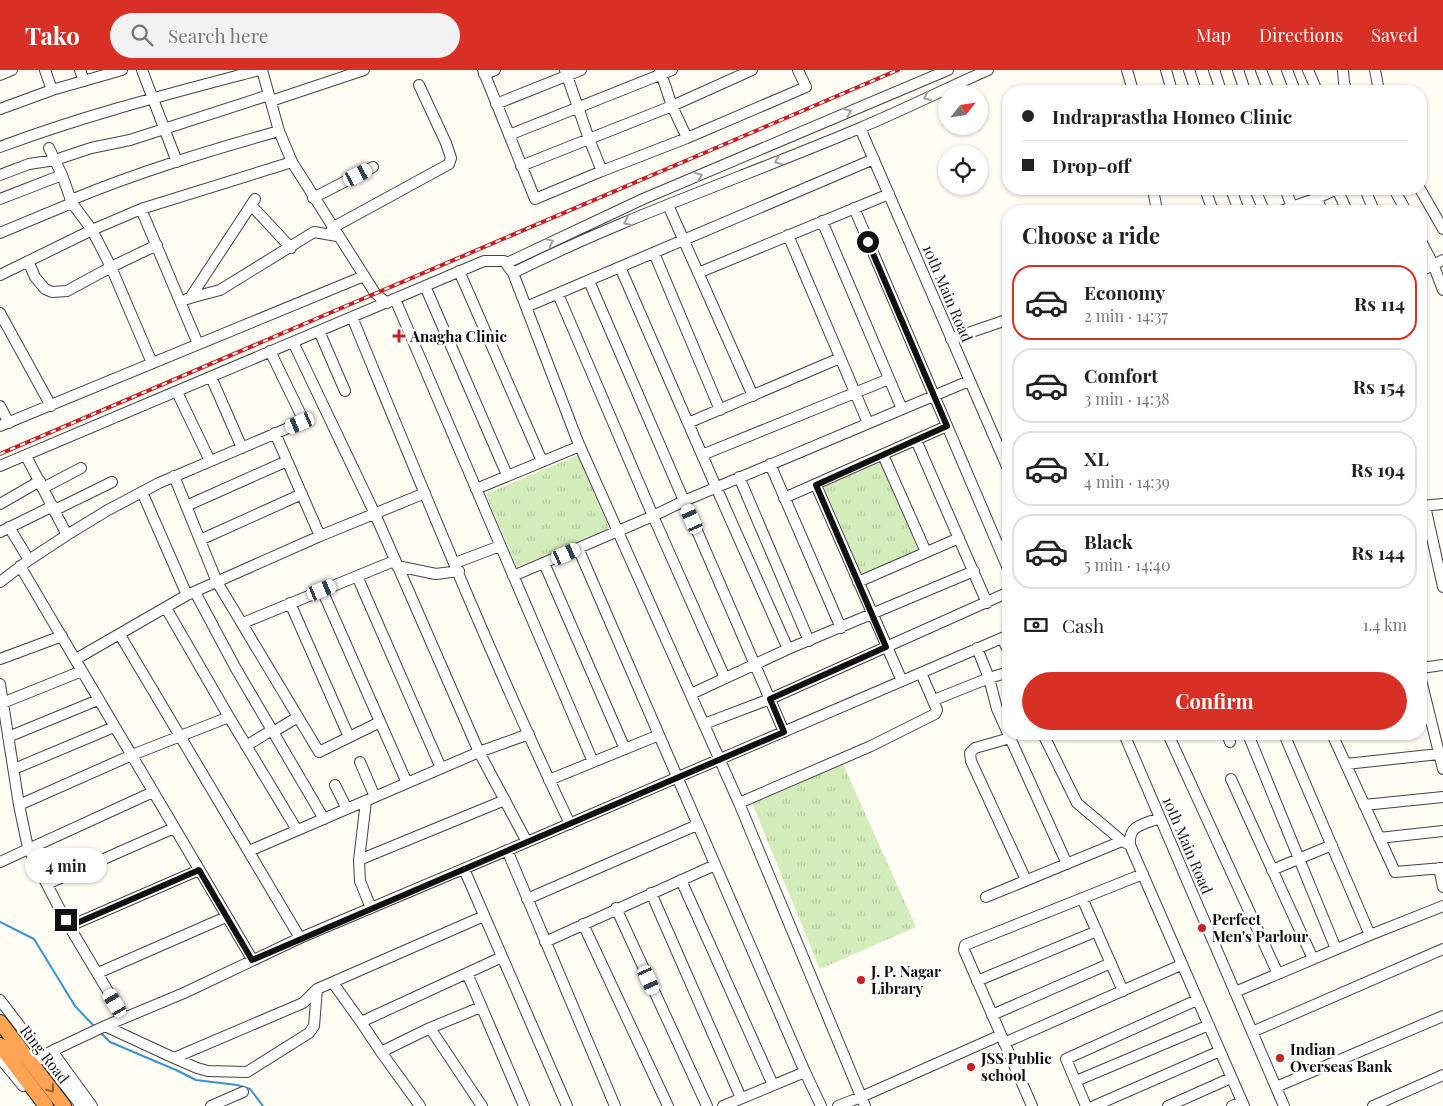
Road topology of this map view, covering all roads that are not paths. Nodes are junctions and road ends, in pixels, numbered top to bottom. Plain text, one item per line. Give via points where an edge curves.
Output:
1 (12, 70) edge
2 (45, 70) edge
3 (80, 70) edge
4 (122, 70) edge
5 (142, 70) edge
6 (261, 70) edge
7 (364, 70) edge
8 (495, 70) edge
9 (581, 70) edge
10 (672, 70) edge
11 (752, 70) edge
12 (798, 70) edge
13 (948, 70) edge
14 (988, 70) edge
15 (1127, 70) edge
16 (1166, 70) edge
17 (1189, 70) edge
18 (1214, 70) edge
19 (1238, 70) edge
20 (1261, 70) edge
21 (1287, 70) edge
22 (1308, 70) edge
23 (1343, 70) edge
24 (1375, 70) edge
25 (484, 72) edge
26 (661, 72) edge
27 (102, 73) edge
28 (566, 73) edge
29 (0, 76) edge
30 (84, 80) junction
31 (419, 85) dead end
32 (1131, 85) edge
33 (1170, 85) edge
34 (1194, 85) edge
35 (1219, 85) edge
36 (1243, 85) edge
37 (1267, 85) edge
38 (1293, 85) edge
39 (1314, 85) edge
40 (1345, 85) edge
41 (1378, 85) edge
42 (52, 90) junction
43 (152, 98) junction
44 (270, 98) junction
45 (496, 104) junction
46 (672, 106) junction
47 (578, 107) junction
48 (0, 109) edge
49 (860, 128) junction
50 (165, 129) junction
51 (278, 131) junction
52 (509, 135) junction
53 (687, 138) junction
54 (589, 139) junction
55 (0, 147) edge
56 (49, 148) dead end
57 (874, 159) junction
58 (55, 160) junction
59 (177, 162) junction
60 (292, 162) junction
61 (522, 166) junction
62 (373, 167) dead end
63 (602, 171) junction
64 (0, 175) edge
65 (62, 175) junction
66 (889, 194) junction
67 (1314, 195) edge
68 (1423, 195) edge
69 (313, 198) junction
70 (0, 199) edge
71 (72, 201) junction
72 (668, 205) junction
73 (1299, 205) edge
74 (854, 208) junction
75 (141, 209) junction
76 (822, 221) junction
77 (1443, 229) edge
78 (92, 230) junction
79 (335, 232) junction
80 (0, 233) edge
81 (788, 235) junction
82 (682, 241) junction
83 (156, 245) junction
84 (291, 248) junction
85 (1427, 248) edge
86 (654, 253) junction
87 (28, 261) junction
88 (1438, 262) edge
89 (506, 263) junction
90 (111, 267) junction
91 (620, 268) junction
92 (459, 271) junction
93 (513, 273) junction
94 (698, 273) junction
95 (0, 275) edge
96 (364, 276) junction
97 (589, 281) junction
98 (425, 286) junction
99 (1443, 290) edge
100 (558, 294) junction
101 (190, 298) junction
102 (391, 301) junction
103 (180, 302) junction
104 (526, 307) junction
105 (0, 313) edge
106 (352, 317) junction
107 (1002, 321) edge
108 (319, 331) junction
109 (951, 339) junction
110 (293, 342) junction
111 (198, 344) junction
112 (270, 351) junction
113 (840, 358) junction
114 (152, 363) junction
115 (211, 377) junction
116 (889, 378) junction
117 (969, 381) junction
118 (345, 391) dead end
119 (177, 392) junction
120 (855, 392) junction
121 (753, 396) junction
122 (934, 396) junction
123 (0, 406) edge
124 (51, 406) junction
125 (902, 409) junction
126 (720, 410) junction
127 (688, 423) junction
128 (868, 423) junction
129 (4, 424) edge
130 (947, 426) junction
131 (276, 433) junction
132 (916, 440) junction
133 (580, 446) junction
134 (242, 448) junction
135 (1002, 452) edge
136 (702, 454) junction
137 (883, 455) junction
138 (26, 456) junction
139 (210, 460) junction
140 (287, 461) junction
141 (542, 461) junction
142 (770, 464) junction
143 (0, 466) edge
144 (81, 468) dead end
145 (507, 475) junction
146 (174, 476) junction
147 (739, 477) junction
148 (112, 482) dead end
149 (42, 485) junction
150 (816, 485) junction
151 (716, 487) junction
152 (476, 489) junction
153 (142, 492) junction
154 (425, 493) junction
155 (302, 494) junction
156 (784, 498) junction
157 (684, 500) junction
158 (0, 504) edge
159 (1443, 504) edge
160 (186, 506) junction
161 (1427, 506) edge
162 (54, 508) junction
163 (375, 514) junction
164 (653, 516) junction
165 (1427, 522) edge
166 (4, 529) edge
167 (617, 532) junction
168 (68, 535) junction
169 (320, 536) junction
170 (959, 538) junction
171 (200, 540) junction
172 (500, 546) junction
173 (578, 548) junction
174 (926, 552) junction
175 (1002, 555) edge
176 (29, 560) junction
177 (396, 563) junction
178 (544, 563) junction
179 (20, 566) junction
180 (457, 567) junction
181 (974, 572) junction
182 (357, 576) junction
183 (513, 576) junction
184 (0, 582) edge
185 (217, 582) junction
186 (858, 582) junction
187 (1443, 587) edge
188 (322, 590) junction
189 (191, 594) junction
190 (1002, 595) edge
191 (987, 602) junction
192 (290, 604) junction
193 (166, 608) junction
194 (872, 615) junction
195 (243, 623) junction
196 (841, 628) junction
197 (120, 635) junction
198 (62, 636) junction
199 (1002, 637) edge
200 (809, 641) junction
201 (886, 647) junction
202 (977, 648) junction
203 (788, 649) junction
204 (0, 659) edge
205 (76, 659) junction
206 (756, 664) junction
207 (1443, 665) edge
208 (1427, 667) edge
209 (82, 671) junction
210 (921, 673) junction
211 (1002, 674) edge
212 (725, 678) junction
213 (990, 678) junction
214 (902, 681) junction
215 (0, 684) edge
216 (690, 694) junction
217 (770, 699) junction
218 (98, 700) junction
219 (934, 700) junction
220 (2, 704) edge
221 (229, 717) junction
222 (298, 717) junction
223 (1427, 718) edge
224 (1002, 720) edge
225 (380, 722) junction
226 (704, 724) junction
227 (114, 727) junction
228 (272, 731) junction
229 (784, 732) junction
230 (529, 734) junction
231 (659, 735) junction
232 (181, 736) junction
233 (8, 737) junction
234 (349, 737) junction
235 (1003, 740) edge
236 (1011, 740) edge
237 (1046, 740) edge
238 (1127, 740) edge
239 (1171, 740) edge
240 (1250, 740) edge
241 (1287, 740) edge
242 (1335, 740) edge
243 (246, 746) junction
244 (625, 749) junction
245 (480, 752) junction
246 (1439, 754) junction
247 (132, 755) junction
248 (720, 759) junction
249 (360, 762) dead end
250 (593, 762) junction
251 (1346, 764) junction
252 (441, 768) junction
253 (14, 769) junction
254 (1443, 769) edge
255 (677, 777) junction
256 (1231, 779) dead end
257 (549, 780) junction
258 (407, 783) junction
259 (335, 785) dead end
260 (153, 792) junction
261 (1443, 797) edge
262 (371, 799) junction
263 (504, 800) junction
264 (739, 803) junction
265 (1364, 804) junction
266 (19, 805) junction
267 (347, 809) junction
268 (1160, 818) junction
269 (324, 819) junction
270 (570, 824) junction
271 (697, 824) junction
272 (174, 828) junction
273 (297, 830) junction
274 (1443, 831) edge
275 (1379, 838) junction
276 (527, 842) junction
277 (1126, 843) junction
278 (1332, 845) junction
279 (28, 848) junction
280 (507, 850) junction
281 (249, 851) junction
282 (359, 860) junction
283 (1299, 860) junction
284 (0, 862) edge
285 (1066, 864) junction
286 (715, 865) junction
287 (1441, 868) edge
288 (464, 869) junction
289 (199, 870) junction
290 (1272, 870) junction
291 (1142, 874) junction
292 (681, 880) junction
293 (1026, 880) junction
294 (47, 884) junction
295 (1443, 886) edge
296 (651, 893) junction
297 (986, 897) dead end
298 (1082, 898) junction
299 (527, 899) junction
300 (1443, 906) edge
301 (371, 908) junction
302 (616, 908) junction
303 (226, 916) junction
304 (484, 916) junction
305 (583, 924) junction
306 (70, 926) junction
307 (1097, 931) junction
308 (1370, 935) junction
309 (300, 938) junction
310 (545, 942) junction
311 (1336, 949) junction
312 (1443, 949) edge
313 (502, 957) junction
314 (1313, 959) junction
315 (252, 960) junction
316 (1110, 963) junction
317 (1181, 965) junction
318 (98, 973) junction
319 (467, 973) junction
320 (1278, 974) junction
321 (977, 981) junction
322 (333, 983) junction
323 (318, 989) junction
324 (1123, 991) junction
325 (1235, 992) junction
326 (0, 1000) edge
327 (1197, 1000) junction
328 (481, 1007) junction
329 (992, 1015) junction
330 (1443, 1016) edge
331 (124, 1018) junction
332 (0, 1022) edge
333 (361, 1022) junction
334 (1208, 1025) junction
335 (105, 1026) junction
336 (430, 1028) junction
337 (1252, 1032) junction
338 (1002, 1039) junction
339 (0, 1045) edge
340 (382, 1052) junction
341 (1220, 1052) junction
342 (0, 1058) edge
343 (43, 1058) junction
344 (174, 1058) junction
345 (804, 1072) junction
346 (1443, 1075) edge
347 (1231, 1078) junction
348 (1076, 1081) junction
349 (773, 1085) junction
350 (1276, 1087) junction
351 (243, 1092) dead end
352 (741, 1098) junction
353 (863, 1102) edge
354 (1239, 1105) edge
355 (39, 1106) edge
356 (46, 1106) edge
357 (64, 1106) edge
358 (81, 1106) edge
359 (92, 1106) edge
360 (211, 1106) edge
361 (420, 1106) edge
362 (482, 1106) edge
363 (524, 1106) edge
364 (567, 1106) edge
365 (615, 1106) edge
366 (668, 1106) edge
367 (707, 1106) edge
368 (723, 1106) edge
369 (821, 1106) edge
370 (838, 1106) edge
371 (1032, 1106) edge
372 (1086, 1106) edge
373 (1094, 1106) edge
374 (1168, 1106) edge
375 (1284, 1106) edge
376 (1372, 1106) edge

1 - 29 street
2 - 42 street
3 - 30 street
4 - 27 street
5 - 43 street
6 - 43 street
6 - 44 street
7 - 44 street
8 - 25 street
9 - 28 street
10 - 26 street
11 - 46 street
12 - 53 street via 806,87
89 -> 13 street via 643,199
14 -> 49 street
15 - 32 street
16 - 33 street
17 - 34 street
18 - 35 street
19 - 36 street
20 - 37 street
21 - 38 street
22 - 39 street
23 - 40 street
24 - 41 street
25 - 45 street
26 - 46 street
26 - 47 street
27 - 30 street
28 - 45 street
28 - 47 street
30 - 42 street
31 - 79 street via 446,143 451,158 449,164
42 - 48 street
43 - 50 street
43 - 55 street
44 - 50 street
44 - 51 street
45 - 52 street
46 - 53 street
46 - 54 street
47 - 52 street
47 - 54 street
49 - 57 street, 10th Main Road
49 -> 72 street
50 - 58 street
50 - 59 street
51 - 59 street
51 - 60 street
52 - 61 street
53 - 63 street
54 - 61 street
54 - 63 street
56 - 58 street
57 - 66 street, 10th Main Road
57 - 82 street
58 - 64 street via 29,164
58 - 65 street
59 - 71 street via 107,185
60 - 69 street
60 - 75 street
61 - 63 street via 535,199
62 - 69 street
65 - 70 street
65 - 71 street
66 - 74 street
66 - 109 street, 10th Main Road
67 - 73 street
68 - 77 street
69 - 79 street
71 - 78 street
71 - 80 street
72 - 82 street
72 -> 93 street
74 - 76 street
74 - 122 street
75 - 78 street
75 - 83 street
76 - 81 street
76 - 116 street
78 - 87 street
78 - 90 street
79 - 84 street via 314,232
79 - 96 street
81 - 94 street
81 - 113 street
82 - 86 street
82 - 94 street
83 - 90 street
83 - 103 street
84 - 101 street via 220,290
84 - 101 street via 253,202
85 - 88 street
86 - 91 street
86 - 126 street
87 - 90 street via 44,289 52,292 67,291
87 - 95 street
88 - 99 street
89 - 92 street via 484,261
89 - 93 street
90 - 114 street
91 - 97 street
91 - 127 street
92 - 98 street
92 - 141 street
93 - 104 street
94 - 121 street
96 - 102 street via 375,293
96 - 111 street
97 - 100 street
97 - 157 street
98 - 102 street
98 - 145 street
100 - 104 street
100 - 164 street
101 - 103 street
102 - 106 street
102 - 152 street
103 - 111 street
104 - 133 street
105 - 124 street
106 - 108 street
106 - 154 street
107 - 109 street
108 - 110 street
108 - 118 street
109 - 117 street, 10th Main Road
110 - 112 street
110 - 163 street
111 - 114 street
112 - 115 street
112 - 131 street via 302,417 300,423
113 - 120 street
113 - 121 street
114 - 124 street
115 - 119 street
115 - 134 street
116 - 120 street
116 - 125 street
117 - 122 street
117 - 135 street, 10th Main Road
119 - 138 street
119 - 139 street
120 - 128 street
120 - 136 street
121 - 126 street
122 - 125 street
122 - 130 street
123 - 129 street
124 - 129 street
125 - 128 street
126 - 127 street
127 - 136 street
128 - 142 street
130 - 132 street
130 - 175 street
131 - 134 street
131 - 140 street
132 - 137 street
132 - 170 street
133 - 141 street
133 - 167 street
134 - 139 street
136 - 151 street
137 - 150 street
137 - 174 street
138 - 143 street
138 - 149 street
139 - 146 street
140 - 155 street
140 - 160 street
141 - 145 street
142 - 147 street
142 - 156 street
144 - 149 street
145 - 152 street
146 - 153 street
146 - 160 street
147 - 151 street
147 - 200 street
148 - 162 street
149 - 158 street
149 - 162 street
150 - 156 street
150 - 186 street
151 - 157 street
151 - 203 street
152 - 172 street
153 - 168 street
153 - 189 street
154 - 163 street
154 - 180 street
155 - 169 street
155 - 171 street
156 - 196 street
157 - 164 street
157 - 206 street
159 - 161 street
160 - 171 street
162 - 166 street
162 - 168 street
163 - 169 street
163 - 177 street
164 - 167 street
164 - 212 street
165 - 187 street
166 - 176 street
167 - 173 street
167 - 216 street
168 - 176 street
169 - 185 street
170 - 174 street
170 - 181 street
171 - 185 street
172 - 180 street
172 - 183 street
173 - 178 street
173 - 231 street
174 - 186 street
176 - 179 street
177 - 180 street via 436,574
177 - 182 street
177 - 245 street
178 - 183 street
178 - 244 street
179 - 184 street
179 - 198 street
180 - 230 street
181 - 191 street
181 - 194 street
182 - 188 street
182 - 252 street
183 - 250 street
185 - 189 street
185 - 195 street
186 - 194 street
188 - 192 street
188 - 225 street
189 - 193 street
189 - 228 street
190 - 191 street
191 - 201 street
192 - 195 street
192 - 234 street
193 - 197 street
193 - 221 street
194 - 196 street
194 - 201 street
195 - 222 street
196 - 200 street
197 - 205 street
197 - 232 street
198 - 204 street
198 - 205 street
199 - 202 street
200 - 203 street
201 - 214 street
201 - 217 street
202 - 210 street
202 - 213 street
203 - 206 street
205 - 209 street
206 - 212 street
206 - 217 street
207 - 208 street
209 - 218 street
209 - 220 street
210 - 214 street
210 - 219 street
211 - 213 street
212 - 216 street
213 - 219 street
213 - 224 street
214 - 229 street
215 - 220 street
216 - 226 street
217 - 226 street
217 - 229 street
218 - 227 street
218 - 233 street
219 - 264 street via 935,714 871,746
220 - 233 street
221 - 232 street
221 - 243 street
222 - 228 street
222 - 234 street via 319,752
223 - 246 street
225 - 234 street
225 - 258 street
226 - 248 street
227 - 247 street
227 - 253 street
228 - 243 street
228 - 269 street
229 - 248 street
230 - 245 street
230 - 257 street
231 - 244 street
231 - 255 street
232 - 247 street
232 - 281 street
233 - 253 street
235 - 293 street via 975,748 970,753 971,760
236 - 285 street
237 - 277 street via 1077,803
238 - 268 street, 10th Main Road
239 - 320 street
240 - 283 street
241 - 278 street
242 - 251 street
243 - 273 street
244 - 250 street
245 - 252 street
245 - 263 street
246 - 251 street
246 - 254 street
247 - 260 street
247 - 266 street
248 - 255 street
248 - 264 street
249 - 262 street
250 - 257 street
251 - 265 street
252 - 258 street
253 - 266 street
255 - 270 street
255 - 271 street
256 - 290 street
257 - 270 street
258 - 262 street
259 - 267 street
260 - 272 street
260 - 279 street
261 - 265 street
262 - 267 street
262 - 282 street
263 - 276 street
263 - 282 street
264 - 353 street
265 - 275 street
266 - 279 street
267 - 269 street
268 - 277 street via 1134,829
268 - 325 street, 10th Main Road
269 - 273 street
270 - 276 street
271 - 286 street
271 - 299 street
272 - 289 street
272 - 294 street
273 - 281 street
274 - 275 street
275 - 287 street via 1395,872
276 - 280 street
277 - 285 street
277 - 291 street
278 - 283 street
278 - 308 street
279 - 284 street
279 - 294 street
280 - 288 street
280 - 299 street
281 - 309 street
282 - 301 street via 360,881
283 - 290 street
283 - 311 street
285 - 293 street
286 - 292 street
286 - 345 street
287 - 295 street
288 - 301 street
288 - 304 street
289 - 303 street
289 - 306 street
290 - 314 street
291 - 298 street
291 - 317 street
292 - 296 street
292 - 349 street
293 - 297 street
294 - 306 street
296 - 302 street
296 - 352 street
298 - 307 street
298 - 321 street via 965,944 964,950
299 - 310 street
300 - 308 street
301 - 309 street
302 - 305 street
302 - 367 street
303 - 315 street
303 - 318 street
304 - 313 street
304 - 322 street
305 - 310 street
305 - 366 street
306 - 318 street
307 - 316 street
307 - 321 street
308 - 311 street
309 - 315 street
310 - 365 street
311 - 314 street
312 - 337 street
313 - 319 street
313 - 364 street
314 - 320 street
315 - 331 street
316 - 324 street
316 - 329 street
317 - 324 street
317 - 327 street
318 - 331 street
319 - 328 street
319 - 333 street
320 - 325 street
321 - 329 street
322 - 323 street
322 - 333 street
323 - 344 street via 303,1003
323 - 344 street via 314,1026 309,1032 247,1072 208,1071
324 - 338 street
325 - 337 street, 10th Main Road
326 - 343 street
327 - 334 street
327 - 348 street via 1066,1058
328 - 336 street
328 - 363 street
329 - 338 street
330 - 350 street
331 - 335 street
332 - 343 highway, Ring Road
333 - 340 street
334 - 341 street
334 - 348 street
335 - 343 street
335 - 344 street
336 - 340 street
336 - 362 street
337 - 350 street, 10th Main Road
338 - 353 street
338 - 371 street
339 - 356 highway, Ring Road
340 - 361 street
341 - 347 street
341 - 373 street
342 - 355 street
343 -> 357 highway, Ring Road
343 - 358 street
343 - 359 street
345 - 349 street
345 - 369 street
346 - 376 street
347 - 354 street
347 - 374 street
348 - 372 street
349 - 352 street
350 - 375 street, 10th Main Road
351 - 360 street
352 - 368 street
353 - 370 street

